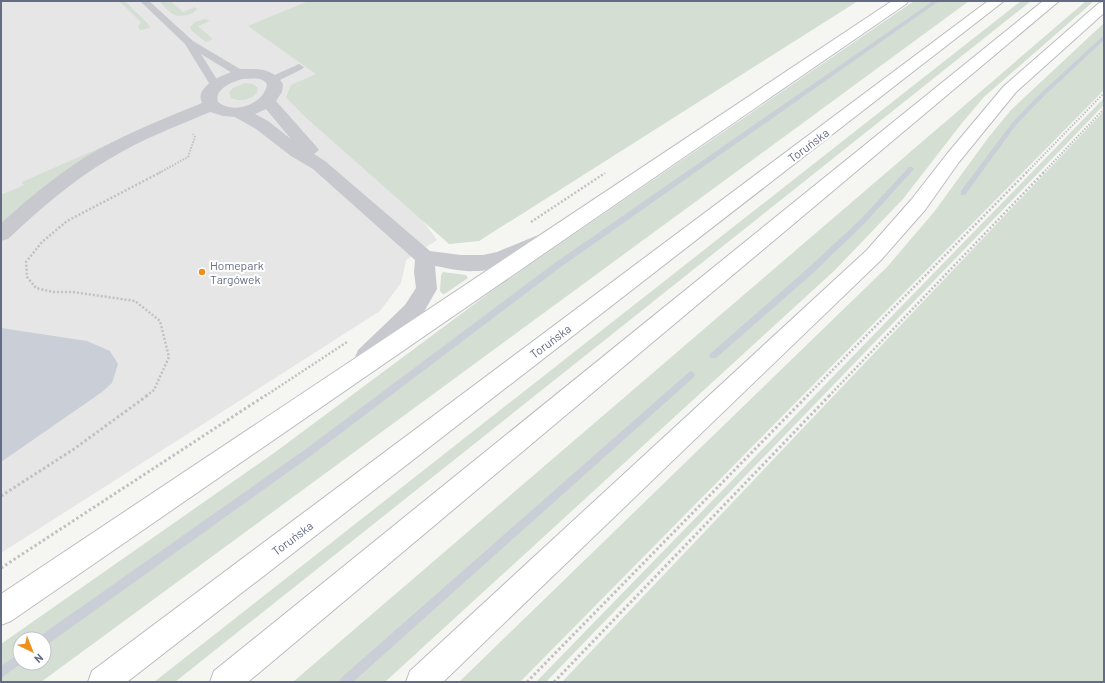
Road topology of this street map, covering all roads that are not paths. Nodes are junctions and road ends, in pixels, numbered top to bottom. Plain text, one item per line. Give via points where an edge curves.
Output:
1 (144, 1) edge
2 (901, 1) edge
3 (997, 1) edge
4 (1052, 1) edge
5 (1104, 6) edge
6 (190, 43) junction
7 (299, 67) dead end
8 (241, 74) junction
9 (272, 80) junction
10 (216, 86) junction
11 (268, 102) junction
12 (212, 105) junction
13 (239, 112) junction
14 (319, 165) junction
15 (558, 232) junction
16 (1, 234) edge
17 (425, 258) junction
18 (349, 374) junction
19 (1, 611) edge
20 (103, 682) edge
21 (225, 682) edge
22 (421, 682) edge

1 - 6 lane
2 - 15 main road
3 - 20 main road, Toruńska
4 - 21 main road
5 - 22 main road via 1010,89 918,205 874,255
6 - 8 lane
6 - 10 lane
7 - 9 lane
8 - 9 street via 262,74
8 - 10 street
9 - 11 street via 276,84 276,90
10 - 12 street via 209,97
11 - 13 street via 255,109
11 - 14 street via 309,148
12 - 13 street via 223,111
12 - 16 street via 132,140 92,162 53,190
13 - 14 street
14 - 17 street
15 - 17 street via 512,254 483,263
15 - 18 main road
17 - 18 street via 426,289 413,310
18 - 19 main road

